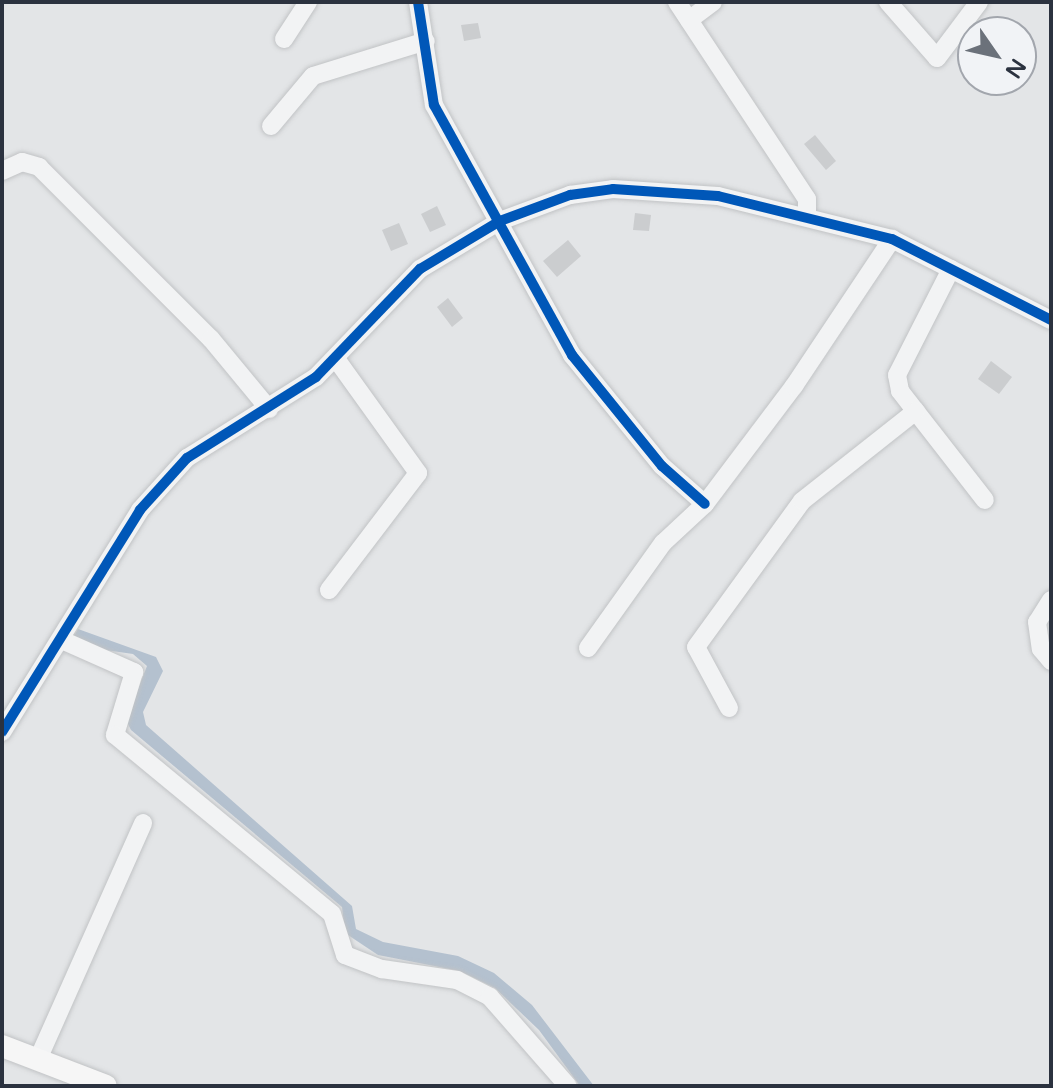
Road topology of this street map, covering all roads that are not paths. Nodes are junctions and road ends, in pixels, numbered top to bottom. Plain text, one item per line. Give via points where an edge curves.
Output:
1 (308, 2) edge
2 (418, 2) edge
3 (677, 2) edge
4 (713, 2) edge
5 (888, 2) edge
6 (979, 2) edge
7 (689, 20) junction
8 (284, 39) dead end
9 (426, 41) junction
10 (271, 126) dead end
11 (2, 171) edge
12 (807, 214) junction
13 (500, 221) junction
14 (892, 239) junction
15 (951, 269) junction
16 (1051, 320) edge
17 (336, 359) junction
18 (269, 409) junction
19 (916, 411) junction
20 (985, 500) dead end
21 (705, 504) junction
22 (329, 590) dead end
23 (1051, 600) edge
24 (64, 641) junction
25 (588, 648) dead end
26 (1051, 661) edge
27 (729, 708) dead end
28 (2, 732) edge
29 (143, 823) dead end
30 (2, 1046) edge
31 (39, 1057) junction
32 (106, 1086) edge
33 (568, 1086) edge

1 - 8 street
2 - 9 street
3 - 7 street
4 - 7 street
5 - 6 street via 937,58
7 - 12 street via 807,199
9 - 10 street via 313,76
9 - 13 street via 434,105
11 - 18 street via 22,162 39,167 211,339
12 - 13 street via 640,188 570,195
12 - 14 street
13 - 17 street via 420,269
13 - 21 street via 572,355 662,466
14 - 15 street
14 - 21 street via 794,386
15 - 16 street
15 - 19 street via 897,375 900,391
17 - 18 street
17 - 22 street via 418,473
18 - 24 street via 187,458 150,500
19 - 20 street
19 - 27 street via 802,501 696,647
21 - 25 street via 663,543
23 - 26 street via 1037,622 1041,649
24 - 28 street
24 - 33 street via 134,672 115,735 332,914 345,955 382,969 457,980 490,997
29 - 31 street
30 - 31 main road
31 - 32 main road

